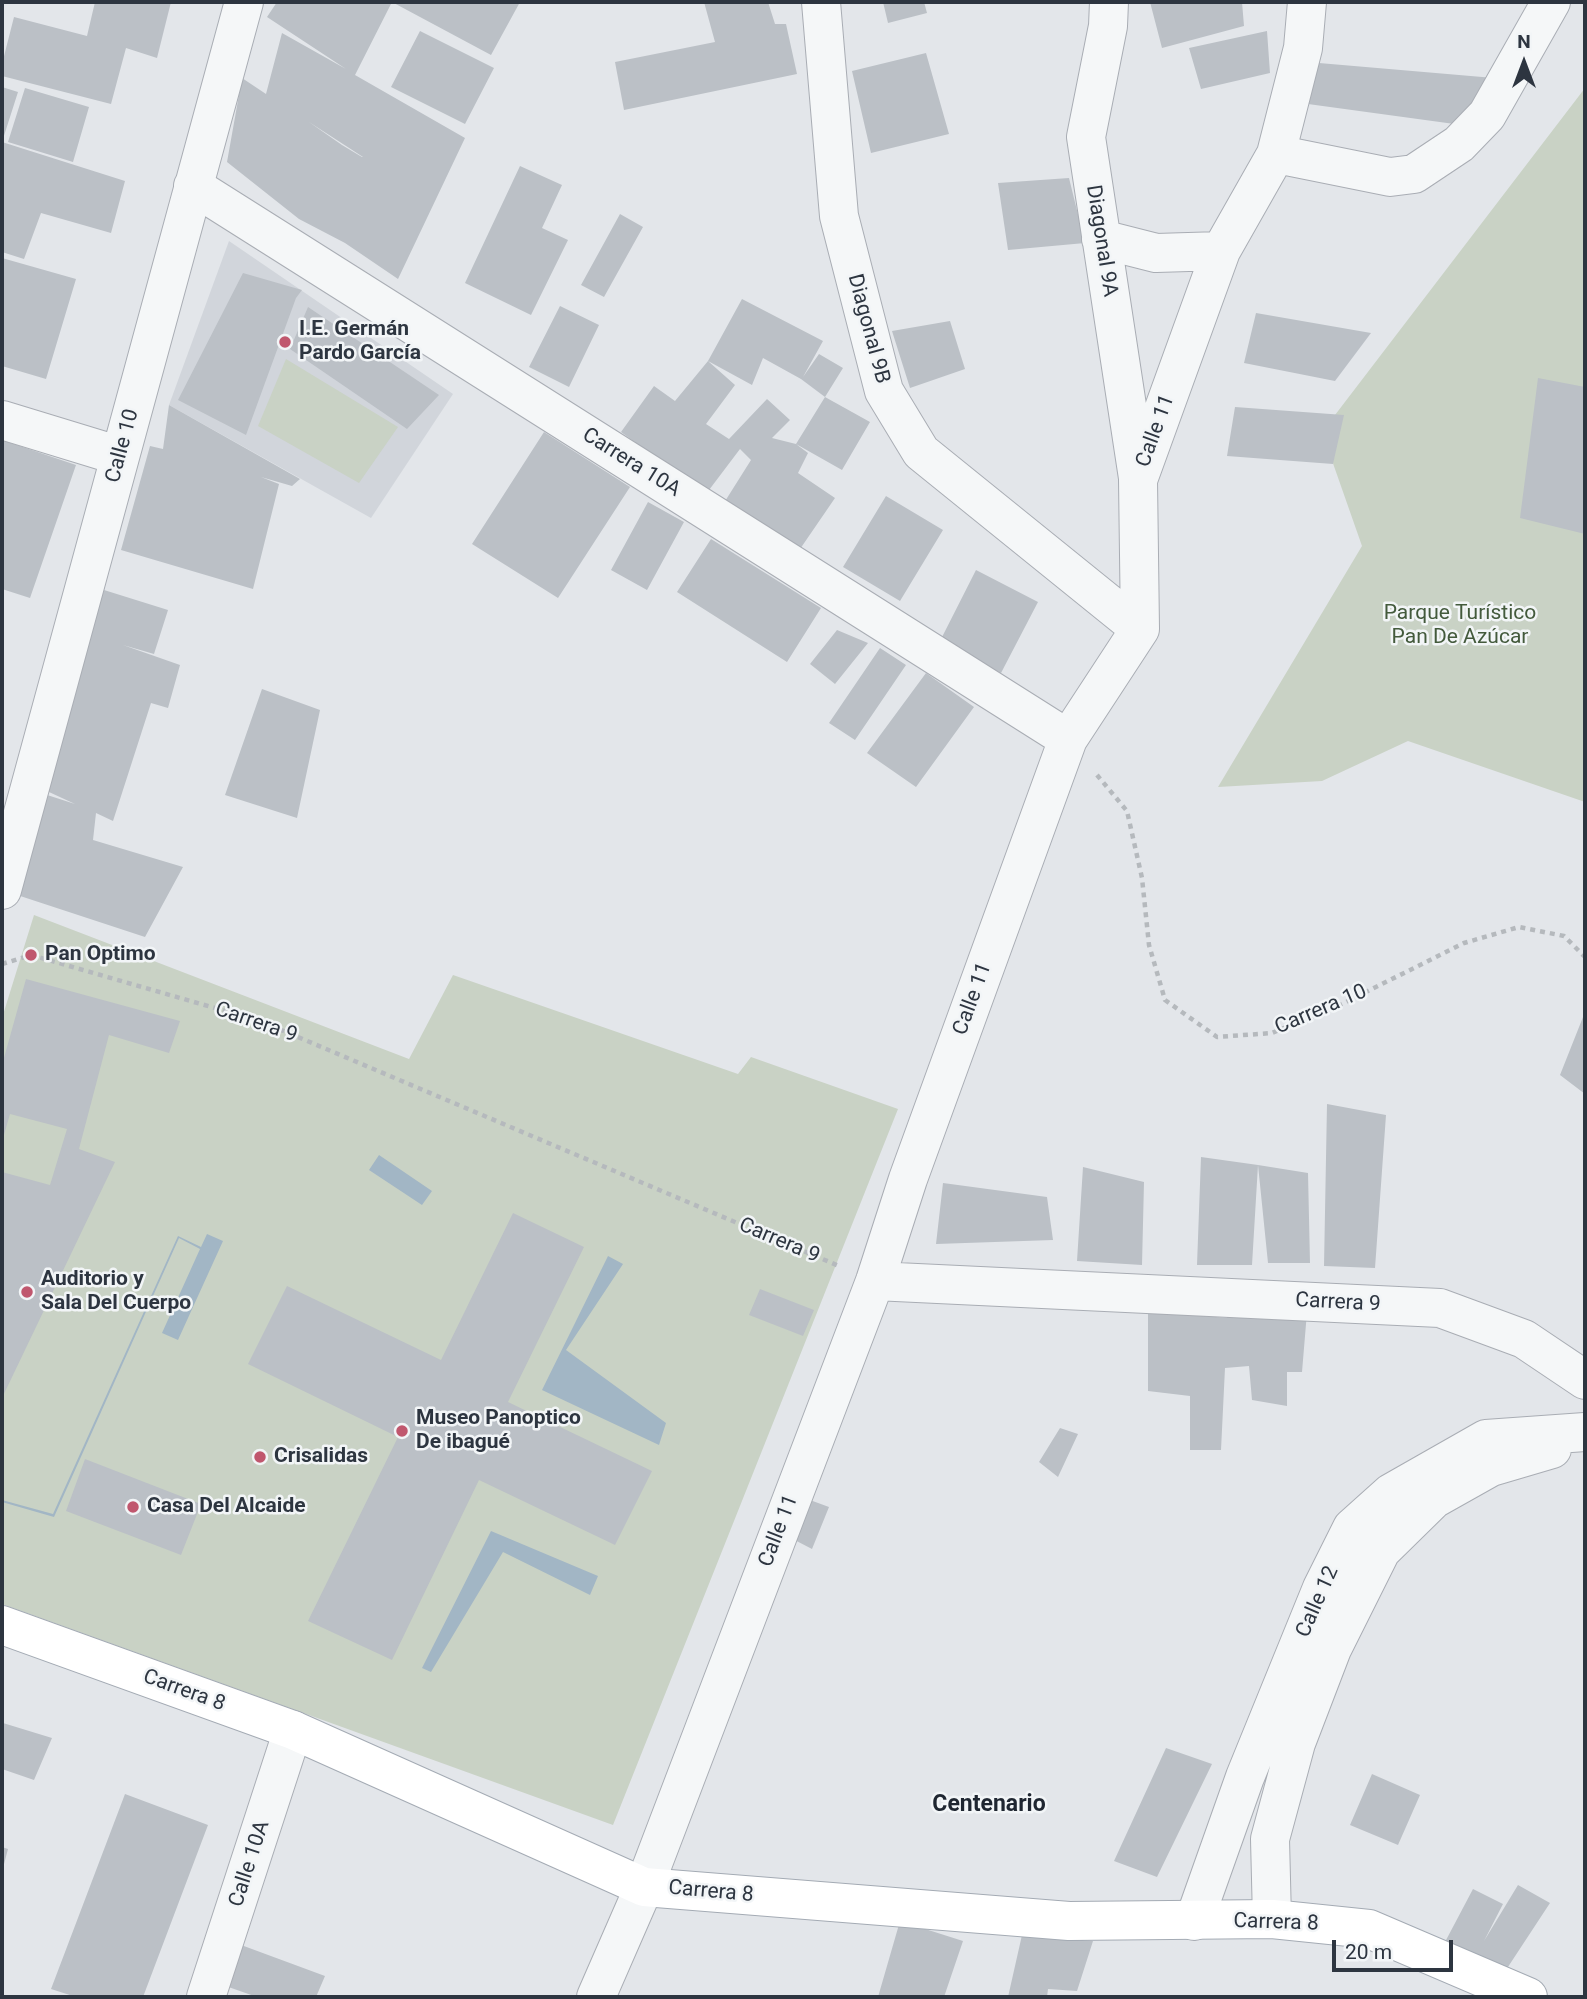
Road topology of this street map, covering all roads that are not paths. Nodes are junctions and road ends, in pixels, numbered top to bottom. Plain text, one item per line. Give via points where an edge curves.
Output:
1 (244, 2) edge
2 (821, 2) edge
3 (1109, 2) edge
4 (1307, 2) edge
5 (1551, 2) edge
6 (1276, 154) junction
7 (193, 186) junction
8 (1101, 239) junction
9 (1221, 251) junction
10 (2, 420) edge
11 (120, 456) junction
12 (1138, 480) junction
13 (1140, 629) junction
14 (1068, 739) junction
15 (2, 890) edge
16 (875, 1281) junction
17 (1585, 1380) edge
18 (1585, 1433) edge
19 (2, 1625) edge
20 (293, 1730) junction
21 (644, 1887) junction
22 (1272, 1919) junction
23 (1194, 1921) junction
24 (1451, 1983) edge
25 (206, 1997) edge
26 (596, 1997) edge
27 (1528, 1997) edge

1 - 7 street, Calle 10
2 - 13 street, Diagonal 9B via 839,216 884,391 921,452
3 - 8 street, Diagonal 9A via 1086,137
4 - 6 street, Calle 11 via 1303,48
5 - 6 street via 1487,115 1459,144 1414,174 1390,177
6 - 9 street, Calle 11
7 - 11 street, Calle 10
7 - 14 street, Carrera 10A
8 - 9 street via 1156,253
8 - 12 street, Diagonal 9A
9 - 12 street, Calle 11
10 - 11 street
11 - 15 street, Calle 10
12 - 13 street, Calle 11
13 - 14 street, Calle 11
14 - 16 street, Calle 11
16 - 17 street, Carrera 9 via 1440,1308 1524,1339
16 - 21 street, Calle 11
18 - 22 street, Calle 12 via 1543,1453 1491,1467 1434,1499 1381,1551 1332,1649 1296,1743 1270,1839
18 - 23 street, Calle 12 via 1486,1438 1391,1493 1352,1528 1322,1588 1245,1777
19 - 20 main road, Carrera 8
20 - 21 main road, Carrera 8
20 - 25 street, Calle 10A
21 - 23 main road, Carrera 8 via 1069,1921
21 - 26 street, Calle 11
22 - 23 main road, Carrera 8
22 - 24 main road, Carrera 8 via 1369,1929
24 - 27 main road, Carrera 8

